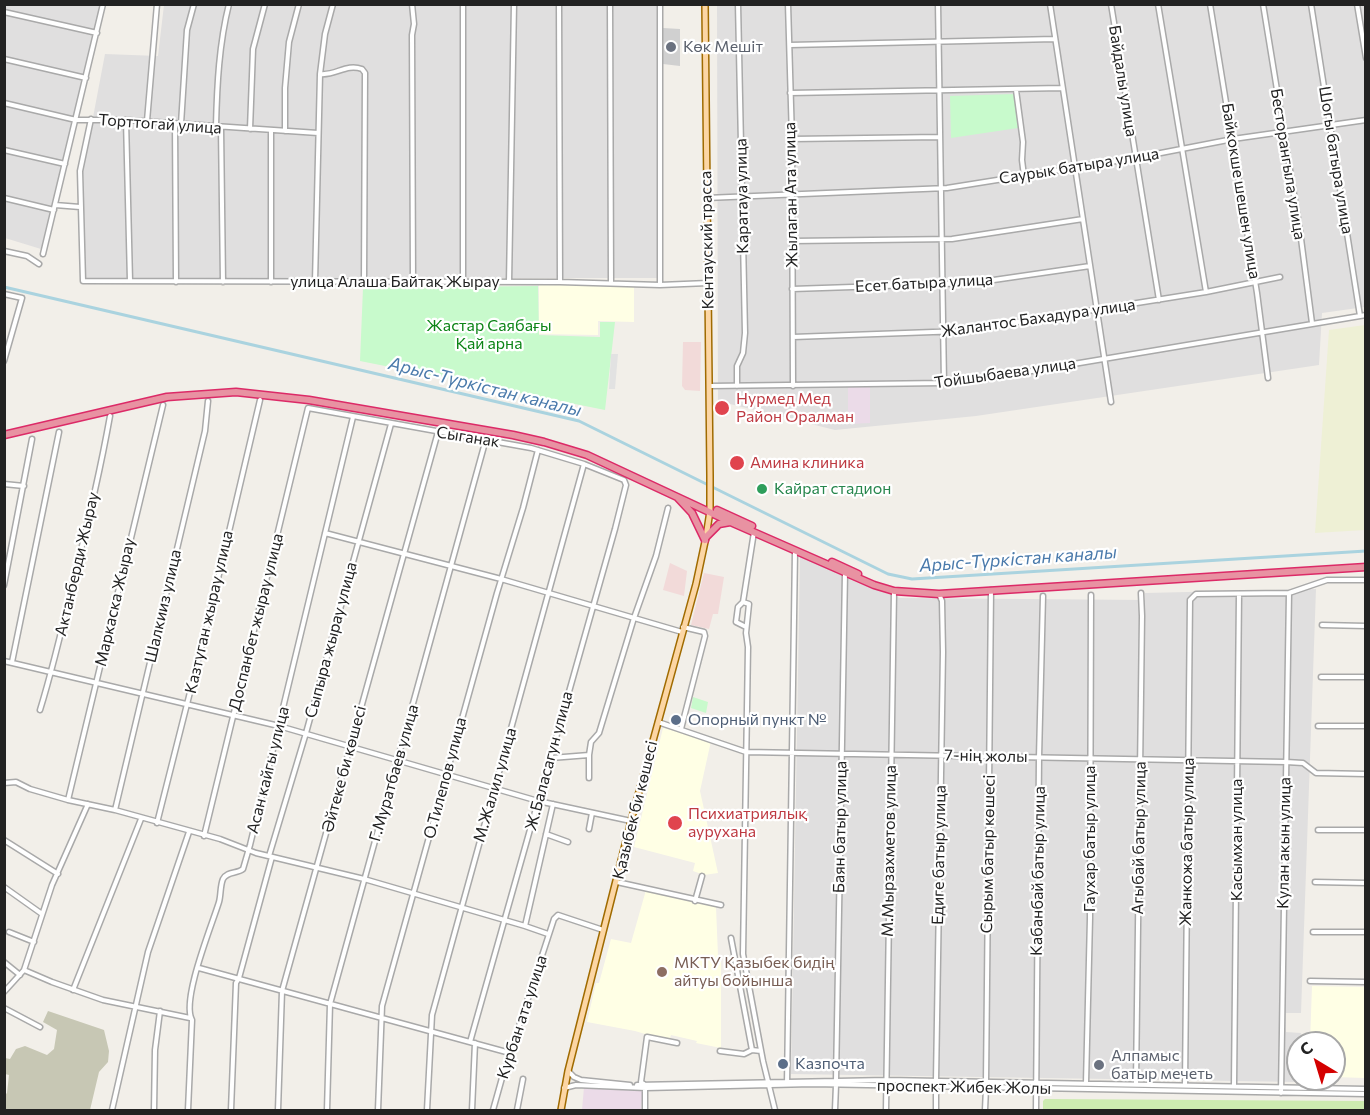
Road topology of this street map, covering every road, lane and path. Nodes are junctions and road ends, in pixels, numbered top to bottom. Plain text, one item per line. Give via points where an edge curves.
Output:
1 (103, 4) edge
2 (157, 4) edge
3 (194, 4) edge
4 (230, 4) edge
5 (265, 4) edge
6 (299, 4) edge
7 (333, 4) edge
8 (412, 4) edge
9 (463, 4) edge
10 (514, 4) edge
11 (559, 4) edge
12 (610, 4) edge
13 (660, 4) edge
14 (705, 4) edge
15 (738, 4) edge
16 (788, 4) edge
17 (938, 4) edge
18 (1050, 4) edge
19 (1111, 4) edge
20 (1158, 4) edge
21 (1210, 4) edge
22 (1263, 4) edge
23 (1311, 4) edge
24 (1357, 4) edge
25 (4, 12) edge
26 (97, 33) junction
27 (1054, 39) junction
28 (938, 42) junction
29 (790, 45) junction
30 (1365, 58) edge
31 (4, 59) edge
32 (320, 75) junction
33 (86, 78) junction
34 (1062, 88) junction
35 (939, 90) junction
36 (1016, 90) junction
37 (790, 93) junction
38 (4, 103) edge
39 (91, 119) junction
40 (76, 120) junction
41 (126, 120) junction
42 (1365, 120) edge
43 (147, 121) junction
44 (175, 123) junction
45 (181, 124) junction
46 (1330, 126) junction
47 (219, 127) junction
48 (250, 129) junction
49 (271, 130) junction
50 (285, 131) junction
51 (318, 133) junction
52 (1283, 133) junction
53 (940, 137) junction
54 (792, 139) junction
55 (1233, 139) junction
56 (1182, 149) junction
57 (4, 150) edge
58 (1135, 158) junction
59 (65, 164) junction
60 (1075, 167) junction
61 (1024, 176) junction
62 (941, 187) junction
63 (791, 194) junction
64 (742, 196) junction
65 (4, 198) edge
66 (706, 198) junction
67 (54, 207) junction
68 (80, 207) junction
69 (1083, 219) junction
70 (941, 239) junction
71 (792, 241) junction
72 (4, 251) edge
73 (43, 254) dead end
74 (39, 264) dead end
75 (1090, 266) junction
76 (1280, 277) dead end
77 (130, 281) junction
78 (176, 282) junction
79 (223, 282) junction
80 (271, 282) junction
81 (315, 282) junction
82 (364, 282) junction
83 (413, 282) junction
84 (463, 282) junction
85 (509, 282) junction
86 (560, 282) junction
87 (708, 282) junction
88 (1255, 282) junction
89 (611, 283) junction
90 (660, 285) junction
91 (943, 286) junction
92 (792, 289) junction
93 (1206, 292) junction
94 (4, 294) edge
95 (1159, 300) junction
96 (1098, 310) junction
97 (1365, 315) edge
98 (1360, 316) junction
99 (1312, 323) junction
100 (1262, 332) junction
101 (944, 333) junction
102 (794, 337) junction
103 (6, 352) edge
104 (1105, 358) junction
105 (4, 361) edge
106 (1268, 378) dead end
107 (944, 383) junction
108 (710, 386) junction
109 (737, 386) junction
110 (793, 386) junction
111 (260, 400) dead end
112 (208, 401) dead end
113 (1111, 402) dead end
114 (162, 405) dead end
115 (308, 408) joint
116 (110, 416) dead end
117 (352, 417) junction
118 (391, 424) junction
119 (59, 432) dead end
120 (438, 432) junction
121 (4, 433) edge
122 (32, 439) dead end
123 (486, 439) junction
124 (538, 450) junction
125 (584, 464) junction
126 (624, 480) joint
127 (4, 484) edge
128 (24, 486) junction
129 (710, 494) joint
130 (676, 496) junction
131 (668, 508) dead end
132 (710, 508) junction
133 (732, 522) junction
134 (754, 531) junction
135 (324, 533) junction
136 (706, 539) junction
137 (359, 541) junction
138 (796, 550) junction
139 (405, 554) junction
140 (1365, 565) edge
141 (452, 566) junction
142 (845, 573) junction
143 (501, 579) junction
144 (1365, 580) edge
145 (4, 585) edge
146 (991, 590) junction
147 (894, 591) junction
148 (548, 593) junction
149 (1141, 593) dead end
150 (1289, 593) junction
151 (939, 594) junction
152 (1239, 594) junction
153 (1091, 595) dead end
154 (1043, 596) dead end
155 (743, 602) junction
156 (593, 606) junction
157 (634, 618) junction
158 (1322, 625) dead end
159 (1365, 626) edge
160 (746, 627) junction
161 (682, 629) junction
162 (4, 661) edge
163 (12, 662) junction
164 (51, 671) junction
165 (1321, 676) dead end
166 (1365, 676) edge
167 (96, 683) junction
168 (141, 694) junction
169 (186, 705) junction
170 (39, 710) dead end
171 (233, 716) junction
172 (657, 722) junction
173 (279, 726) junction
174 (1318, 726) dead end
175 (1365, 726) edge
176 (681, 729) junction
177 (306, 733) junction
178 (351, 747) junction
179 (746, 752) junction
180 (792, 753) junction
181 (841, 754) junction
182 (891, 754) junction
183 (589, 755) junction
184 (941, 755) junction
185 (989, 757) junction
186 (1039, 757) junction
187 (551, 758) junction
188 (1090, 758) junction
189 (1140, 759) junction
190 (397, 761) junction
191 (1189, 761) junction
192 (1237, 761) junction
193 (1286, 762) junction
194 (1365, 774) edge
195 (446, 775) junction
196 (589, 778) dead end
197 (4, 783) edge
198 (494, 789) junction
199 (68, 800) junction
200 (538, 801) junction
201 (88, 804) junction
202 (553, 804) junction
203 (115, 810) junction
204 (592, 813) junction
205 (141, 819) junction
206 (631, 821) junction
207 (157, 823) junction
208 (589, 829) dead end
209 (1318, 830) dead end
210 (1365, 830) edge
211 (189, 832) junction
212 (546, 834) junction
213 (204, 836) junction
214 (4, 840) edge
215 (568, 842) dead end
216 (248, 850) junction
217 (270, 857) junction
218 (316, 868) junction
219 (58, 874) junction
220 (702, 876) dead end
221 (364, 879) junction
222 (616, 882) junction
223 (1315, 882) dead end
224 (1365, 883) edge
225 (4, 887) edge
226 (414, 893) junction
227 (695, 901) junction
228 (721, 905) dead end
229 (460, 908) junction
230 (42, 914) junction
231 (505, 919) junction
232 (525, 926) junction
233 (604, 931) junction
234 (9, 932) dead end
235 (1313, 932) dead end
236 (1365, 932) edge
237 (548, 934) junction
238 (731, 938) dead end
239 (34, 942) junction
240 (4, 962) edge
241 (198, 968) junction
242 (24, 970) junction
243 (20, 975) junction
244 (239, 978) junction
245 (1310, 981) dead end
246 (1365, 982) edge
247 (74, 990) junction
248 (282, 991) junction
249 (4, 992) edge
250 (330, 1004) junction
251 (135, 1006) junction
252 (4, 1008) edge
253 (160, 1011) junction
254 (381, 1017) junction
255 (190, 1018) junction
256 (40, 1028) dead end
257 (430, 1031) junction
258 (473, 1043) junction
259 (677, 1043) dead end
260 (752, 1050) junction
261 (720, 1051) dead end
262 (761, 1051) junction
263 (510, 1053) junction
264 (568, 1071) junction
265 (523, 1079) dead end
266 (886, 1080) junction
267 (986, 1082) junction
268 (1037, 1082) junction
269 (787, 1083) junction
270 (836, 1083) junction
271 (1086, 1083) junction
272 (1136, 1083) junction
273 (769, 1084) junction
274 (936, 1084) junction
275 (1185, 1085) junction
276 (646, 1086) junction
277 (886, 1086) junction
278 (1234, 1086) junction
279 (1281, 1087) junction
280 (564, 1088) junction
281 (986, 1088) junction
282 (1037, 1088) junction
283 (1365, 1089) edge
284 (1281, 1093) junction
285 (1365, 1094) edge
286 (112, 1110) edge
287 (154, 1110) edge
288 (188, 1110) edge
289 (231, 1110) edge
290 (278, 1110) edge
291 (327, 1110) edge
292 (378, 1110) edge
293 (427, 1110) edge
294 (472, 1110) edge
295 (493, 1110) edge
296 (517, 1110) edge
297 (561, 1110) edge
298 (645, 1110) edge
299 (775, 1110) edge
300 (835, 1110) edge
301 (886, 1110) edge
302 (936, 1110) edge
303 (985, 1110) edge
304 (1036, 1110) edge

1 - 26 street
2 - 43 street
3 - 45 street via 187,30
4 - 47 street via 218,71
5 - 48 street via 253,49
6 - 50 street via 289,42
7 - 32 street
8 - 83 street
9 - 84 street
10 - 85 street
11 - 86 street
12 - 89 street
13 - 90 street
14 - 66 main road, Кентауский трасса
15 - 64 street, Каратауа улица
16 - 29 street, Жылаган Ата улица
17 - 28 street
18 - 27 street
19 - 58 street, Байдалы улица
20 - 56 street
21 - 55 street, Байкокше шешен улица
22 - 52 street, Бесторангыла улица
23 - 46 street, Шогы батыра улица
24 - 30 street
25 - 26 street
26 - 33 street
27 - 28 street
27 - 34 street
28 - 29 street
28 - 35 street
29 - 37 street, Жылаган Ата улица
31 - 33 street
32 - 51 street
32 - 82 street via 354,66 365,73
33 - 40 street
34 - 36 street
34 - 60 street
35 - 36 street
35 - 37 street
35 - 53 street
36 - 61 street
37 - 54 street, Жылаган Ата улица
38 - 40 street, Торттогай улица
39 - 40 street, Торттогай улица
39 - 41 street, Торттогай улица
39 - 68 street via 80,171
40 - 59 street
41 - 43 street, Торттогай улица
41 - 77 street
42 - 46 street, Саурык батыра улица
43 - 44 street, Торттогай улица
44 - 45 street, Торттогай улица
44 - 78 street
45 - 47 street, Торттогай улица
46 - 52 street, Саурык батыра улица
46 - 98 street, Шогы батыра улица
47 - 48 street, Торттогай улица
47 - 79 street
48 - 49 street, Торттогай улица
49 - 50 street, Торттогай улица
49 - 80 street
50 - 51 street, Торттогай улица
51 - 81 street
52 - 55 street, Саурык батыра улица
52 - 99 street, Бесторангыла улица
53 - 54 street
53 - 62 street
54 - 63 street, Жылаган Ата улица
55 - 56 street, Саурык батыра улица
55 - 88 street, Байкокше шешен улица
56 - 58 street, Саурык батыра улица
56 - 93 street
57 - 59 street
58 - 60 street, Саурык батыра улица
58 - 95 street, Байдалы улица
59 - 67 street
60 - 61 street, Саурык батыра улица
60 - 69 street
61 - 62 street, Саурык батыра улица
62 - 63 street, Саурык батыра улица
62 - 70 street
63 - 64 street, Саурык батыра улица
63 - 71 street, Жылаган Ата улица
64 - 66 street, Саурык батыра улица
64 - 109 street, Каратауа улица via 745,333
65 - 67 street
66 - 87 main road, Кентауский трасса
67 - 68 street
67 - 73 street
68 - 77 street, улица Алаша Байтақ Жырау via 83,281
69 - 70 street
69 - 75 street
70 - 71 street
70 - 91 street
71 - 92 street, Жылаган Ата улица
72 - 74 street via 27,256
75 - 91 street, Есет батыра улица
75 - 96 street
76 - 88 street, Жалантос Бахадура улица
77 - 78 street, улица Алаша Байтақ Жырау
78 - 79 street, улица Алаша Байтақ Жырау
79 - 80 street, улица Алаша Байтақ Жырау
80 - 81 street, улица Алаша Байтақ Жырау
81 - 82 street, улица Алаша Байтақ Жырау
82 - 83 street, улица Алаша Байтақ Жырау
83 - 84 street, улица Алаша Байтақ Жырау
84 - 85 street, улица Алаша Байтақ Жырау
85 - 86 street, улица Алаша Байтақ Жырау
86 - 89 street, улица Алаша Байтақ Жырау
87 - 90 street, улица Алаша Байтақ Жырау
87 - 108 main road, Кентауский трасса
88 - 93 street, Жалантос Бахадура улица
88 - 100 street, Байкокше шешен улица
89 - 90 street, улица Алаша Байтақ Жырау
91 - 92 street, Есет батыра улица
91 - 101 street
92 - 102 street, Жылаган Ата улица
93 - 95 street, Жалантос Бахадура улица
94 - 103 street via 22,298
95 - 96 street, Жалантос Бахадура улица
96 - 101 street, Жалантос Бахадура улица
96 - 104 street
97 - 98 street, Тойшыбаева улица
98 - 99 street, Тойшыбаева улица
99 - 100 street, Тойшыбаева улица
100 - 104 street, Тойшыбаева улица
100 - 106 street, Байкокше шешен улица
101 - 102 street, Жалантос Бахадура улица
101 - 107 street
102 - 110 street, Жылаган Ата улица
103 - 105 street
104 - 107 street, Тойшыбаева улица
104 - 113 street
107 - 110 street, Тойшыбаева улица
108 - 109 street, Тойшыбаева улица
108 - 129 main road, Кентауский трасса
109 - 110 street, Тойшыбаева улица
111 - 169 street, Казтуган жырау улица
112 - 168 street, Шалкииз улица via 205,431
114 - 167 street, Маркаска Жырау
115 - 117 street, Сыганак
115 - 171 street, Доспанбет жырау улица
116 - 164 street, Актанберди Жырау
117 - 118 street, Сыганак
117 - 135 street, Асан кайгы улица
118 - 120 street, Сыганак
118 - 137 street, Сыпыра жырау улица
119 - 163 street
120 - 123 street, Сыганак
120 - 139 street, Әйтеке би көшесі
121 - 130 highway via 167,397 211,392 261,394 544,442 587,455
121 - 132 highway via 166,393 211,388 261,390 545,438 588,452
122 - 128 street
123 - 124 street, Сыганак
123 - 141 street, Г.Муратбаев улица
124 - 125 street, Сыганак
124 - 143 street, О.Тилепов улица
125 - 126 street, Сыганак
125 - 148 street, М.Жалил улица
126 - 156 street, Ж.Баласагун улица via 621,506
127 - 128 street
128 - 145 street
129 - 132 main road, Қазыбек би көшесі
130 - 132 highway
130 - 136 highway via 692,513
131 - 157 street
132 - 133 highway
132 - 136 main road, Қазыбек би көшесі
132 - 140 highway via 875,581 914,590
133 - 134 highway
133 - 136 highway via 719,524
134 - 138 highway
134 - 155 street
135 - 137 street
135 - 173 street, Асан кайгы улица
136 - 161 main road, Қазыбек би көшесі
137 - 139 street
137 - 177 street, Сыпыра жырау улица
138 - 142 highway
138 - 180 street
139 - 141 street
139 - 178 street, Әйтеке би көшесі
140 - 146 highway
141 - 143 street
141 - 190 street, Г.Муратбаев улица
142 - 147 highway
142 - 181 street, Баян батыр улица
143 - 148 street
143 - 195 street, О.Тилепов улица
144 - 150 street via 1327,580
146 - 151 highway
146 - 185 street, Сырым батыр көшесі
147 - 151 highway
147 - 182 street, М.Мырзахметов улица
148 - 156 street
148 - 198 street, М.Жалил улица
149 - 189 street, Агыбай батыр улица
150 - 152 street
150 - 193 street, Кулан акын улица
151 - 184 street, Едиге батыр улица via 943,652
152 - 191 street, Жанкожа батыр улица via 1197,594 1190,600
152 - 192 street, Касымхан улица
153 - 188 street, Гаухар батыр улица
154 - 186 street, Кабанбай батыр улица
155 - 160 street via 749,604
155 - 160 street via 738,607 736,622
156 - 157 street
156 - 187 street, Ж.Баласагун улица
157 - 161 street
157 - 183 street
158 - 159 street
160 - 179 street
161 - 172 main road, Қазыбек би көшесі
161 - 176 street via 704,632 705,636
162 - 163 street
163 - 164 street
164 - 167 street
164 - 170 street, Актанберди Жырау
165 - 166 street
167 - 168 street
167 - 199 street, Маркаска Жырау
168 - 169 street
168 - 203 street, Шалкииз улица
169 - 171 street
169 - 207 street, Казтуган жырау улица
171 - 173 street
171 - 213 street, Доспанбет жырау улица
172 - 176 street, 7-нің жолы
172 - 206 main road, Қазыбек би көшесі
173 - 177 street
173 - 216 street, Асан кайгы улица
174 - 175 street
176 - 179 street, 7-нің жолы
177 - 178 street
177 - 217 street, Сыпыра жырау улица
178 - 190 street
178 - 218 street, Әйтеке би көшесі
179 - 180 street, 7-нің жолы
179 - 262 street via 742,954
180 - 181 street, 7-нің жолы
180 - 269 street
181 - 182 street, 7-нің жолы
181 - 270 street, Баян батыр улица
182 - 184 street, 7-нің жолы
182 - 266 street, М.Мырзахметов улица
183 - 187 street
183 - 196 street
184 - 185 street, 7-нің жолы
184 - 274 street, Едиге батыр улица
185 - 186 street, 7-нің жолы
185 - 267 street, Сырым батыр көшесі
186 - 188 street, 7-нің жолы
186 - 268 street, Кабанбай батыр улица
187 - 200 street, Ж.Баласагун улица
188 - 189 street, 7-нің жолы
188 - 271 street, Гаухар батыр улица
189 - 191 street, 7-нің жолы
189 - 272 street, Агыбай батыр улица
190 - 195 street
190 - 221 street, Г.Муратбаев улица
191 - 192 street, 7-нің жолы
191 - 275 street, Жанкожа батыр улица
192 - 193 street, 7-нің жолы
192 - 278 street, Касымхан улица
193 - 194 street, 7-нің жолы via 1303,762 1316,773
193 - 279 street, Кулан акын улица
195 - 198 street
195 - 226 street, О.Тилепов улица
197 - 199 street, Курбан ата улица via 16,782
198 - 200 street
198 - 229 street, М.Жалил улица
199 - 201 street, Курбан ата улица
200 - 202 street
200 - 231 street, Ж.Баласагун улица
201 - 203 street, Курбан ата улица
201 - 219 street
202 - 204 street
202 - 212 street
203 - 205 street, Курбан ата улица
204 - 206 street
204 - 208 street
205 - 207 street, Курбан ата улица
205 - 247 street
206 - 222 main road, Қазыбек би көшесі
207 - 211 street, Курбан ата улица
209 - 210 street
211 - 213 street, Курбан ата улица
211 - 251 street via 152,940
212 - 215 street
212 - 232 street
213 - 216 street, Курбан ата улица
214 - 219 street
216 - 217 street, Курбан ата улица
216 - 241 street, Асан кайгы улица via 243,869 224,878
217 - 218 street, Курбан ата улица
217 - 244 street, Сыпыра жырау улица
218 - 221 street, Курбан ата улица
218 - 248 street, Әйтеке би көшесі
219 - 230 street
220 - 227 street
221 - 226 street, Курбан ата улица
221 - 250 street, Г.Муратбаев улица
222 - 227 street
222 - 233 main road, Қазыбек би көшесі
223 - 224 street
225 - 230 street
226 - 229 street, Курбан ата улица
226 - 254 street, О.Тилепов улица
227 - 228 street
229 - 231 street, Курбан ата улица
229 - 257 street, М.Жалил улица
230 - 239 street
231 - 232 street, Курбан ата улица
231 - 258 street, Ж.Баласагун улица
232 - 237 street, Курбан ата улица
233 - 237 street via 558,915
233 - 264 main road, Қазыбек би көшесі
234 - 239 street
235 - 236 street
237 - 263 street, Курбан ата улица
238 - 260 street
239 - 242 street
240 - 243 street
241 - 244 street
241 - 255 street, Асан кайгы улица via 190,999
242 - 243 street
242 - 247 street
243 - 249 street
244 - 248 street
244 - 289 street, Сыпыра жырау улица
245 - 246 street
247 - 251 street
248 - 250 street
248 - 290 street, Әйтеке би көшесі
250 - 254 street
250 - 291 street, Г.Муратбаев улица
251 - 253 street
251 - 286 street
252 - 256 street
253 - 255 street
253 - 287 street
254 - 257 street
254 - 292 street, О.Тилепов улица
255 - 288 street, Асан кайгы улица
257 - 258 street
257 - 293 street, М.Жалил улица
258 - 263 street
258 - 294 street, Ж.Баласагун улица
259 - 276 street via 647,1037 641,1082
260 - 261 street via 744,1054
260 - 262 street
262 - 273 street
263 - 295 street, Курбан ата улица
264 - 276 street, проспект Жибек Жолы via 581,1080
264 - 280 main road, Қазыбек би көшесі
265 - 296 street
266 - 270 street, проспект Жибек Жолы
266 - 274 street, проспект Жибек Жолы
266 - 277 street, М.Мырзахметов улица
267 - 268 street, проспект Жибек Жолы
267 - 274 street, проспект Жибек Жолы
268 - 271 street, проспект Жибек Жолы
268 - 282 street, Кабанбай батыр улица
269 - 270 street, проспект Жибек Жолы
269 - 273 street, проспект Жибек Жолы
270 - 277 street, проспект Жибек Жолы
270 - 300 street, Баян батыр улица
271 - 272 street, проспект Жибек Жолы
272 - 275 street, проспект Жибек Жолы
273 - 276 street, проспект Жибек Жолы
273 - 299 street
274 - 277 street, проспект Жибек Жолы
274 - 281 street, проспект Жибек Жолы
274 - 302 street, Едиге батыр улица
275 - 278 street, проспект Жибек Жолы
276 - 280 street, проспект Жибек Жолы
276 - 298 street
277 - 301 street, М.Мырзахметов улица
278 - 279 street, проспект Жибек Жолы
279 - 283 street, проспект Жибек Жолы
279 - 284 street, Кулан акын улица
280 - 297 main road, Қазыбек би көшесі
281 - 282 street, проспект Жибек Жолы
281 - 303 street
282 - 284 street, проспект Жибек Жолы
282 - 304 street, Кабанбай батыр улица
284 - 285 street, проспект Жибек Жолы

